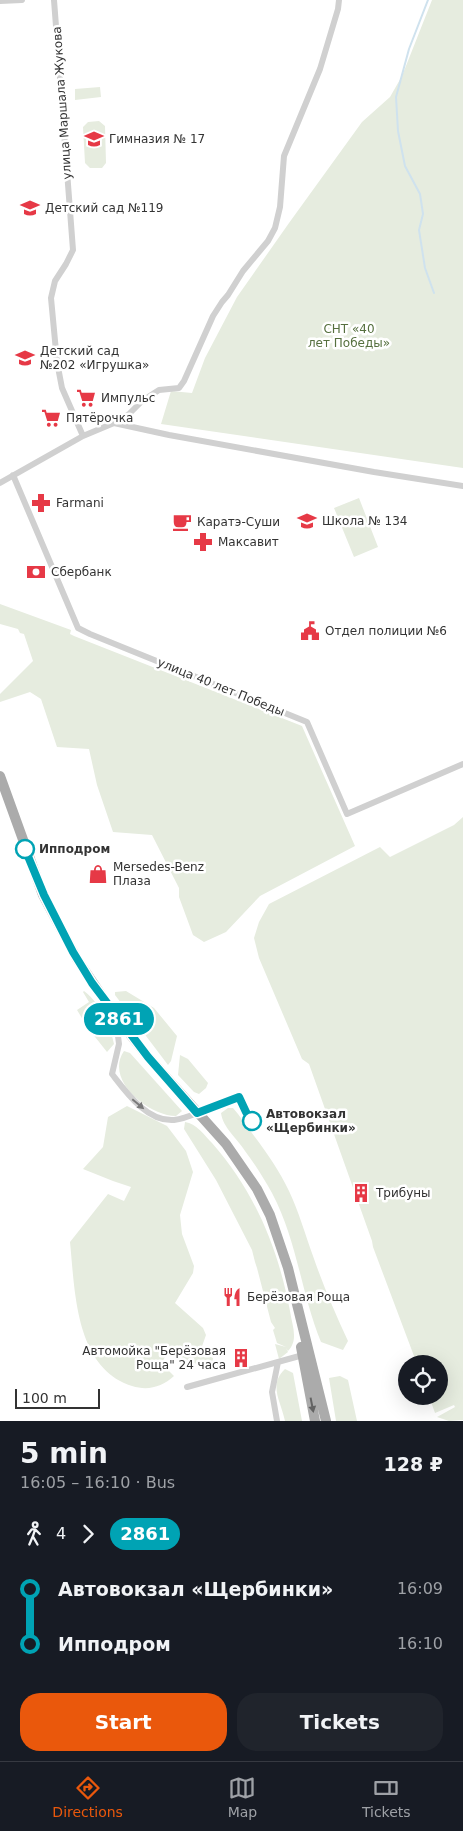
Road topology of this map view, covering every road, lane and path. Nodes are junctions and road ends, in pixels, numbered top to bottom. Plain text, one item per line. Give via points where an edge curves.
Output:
1 (22, 0) edge
2 (54, 0) edge
3 (339, 0) edge
4 (0, 1) edge
5 (114, 423) junction
6 (84, 436) junction
7 (13, 475) junction
8 (0, 483) edge
9 (463, 486) edge
10 (463, 764) edge
11 (0, 776) edge
12 (114, 1014) junction
13 (197, 1113) junction
14 (296, 1304) junction
15 (303, 1355) junction
16 (278, 1362) junction
17 (187, 1386) dead end
18 (277, 1421) edge
19 (315, 1421) edge
20 (326, 1421) edge

1 - 4 street
2 - 6 street, улица Маршала Жукова via 72,250 55,281 51,298 62,388
3 - 5 street via 320,69 284,156 275,228 213,316 179,388 159,390
5 - 6 street
5 - 9 street
6 - 7 street
7 - 8 street
7 - 10 street, улица 40 лет Победы via 78,628 307,722 347,814
11 - 12 main road via 44,895 73,952
12 - 13 main road
12 -> 13 street via 119,1044 112,1074 130,1097 165,1120 182,1119
13 - 14 main road via 226,1144 257,1189 278,1237
14 - 15 main road
14 - 20 main road
15 - 16 street
15 -> 19 main road
16 - 17 street
16 - 18 street via 272,1392

